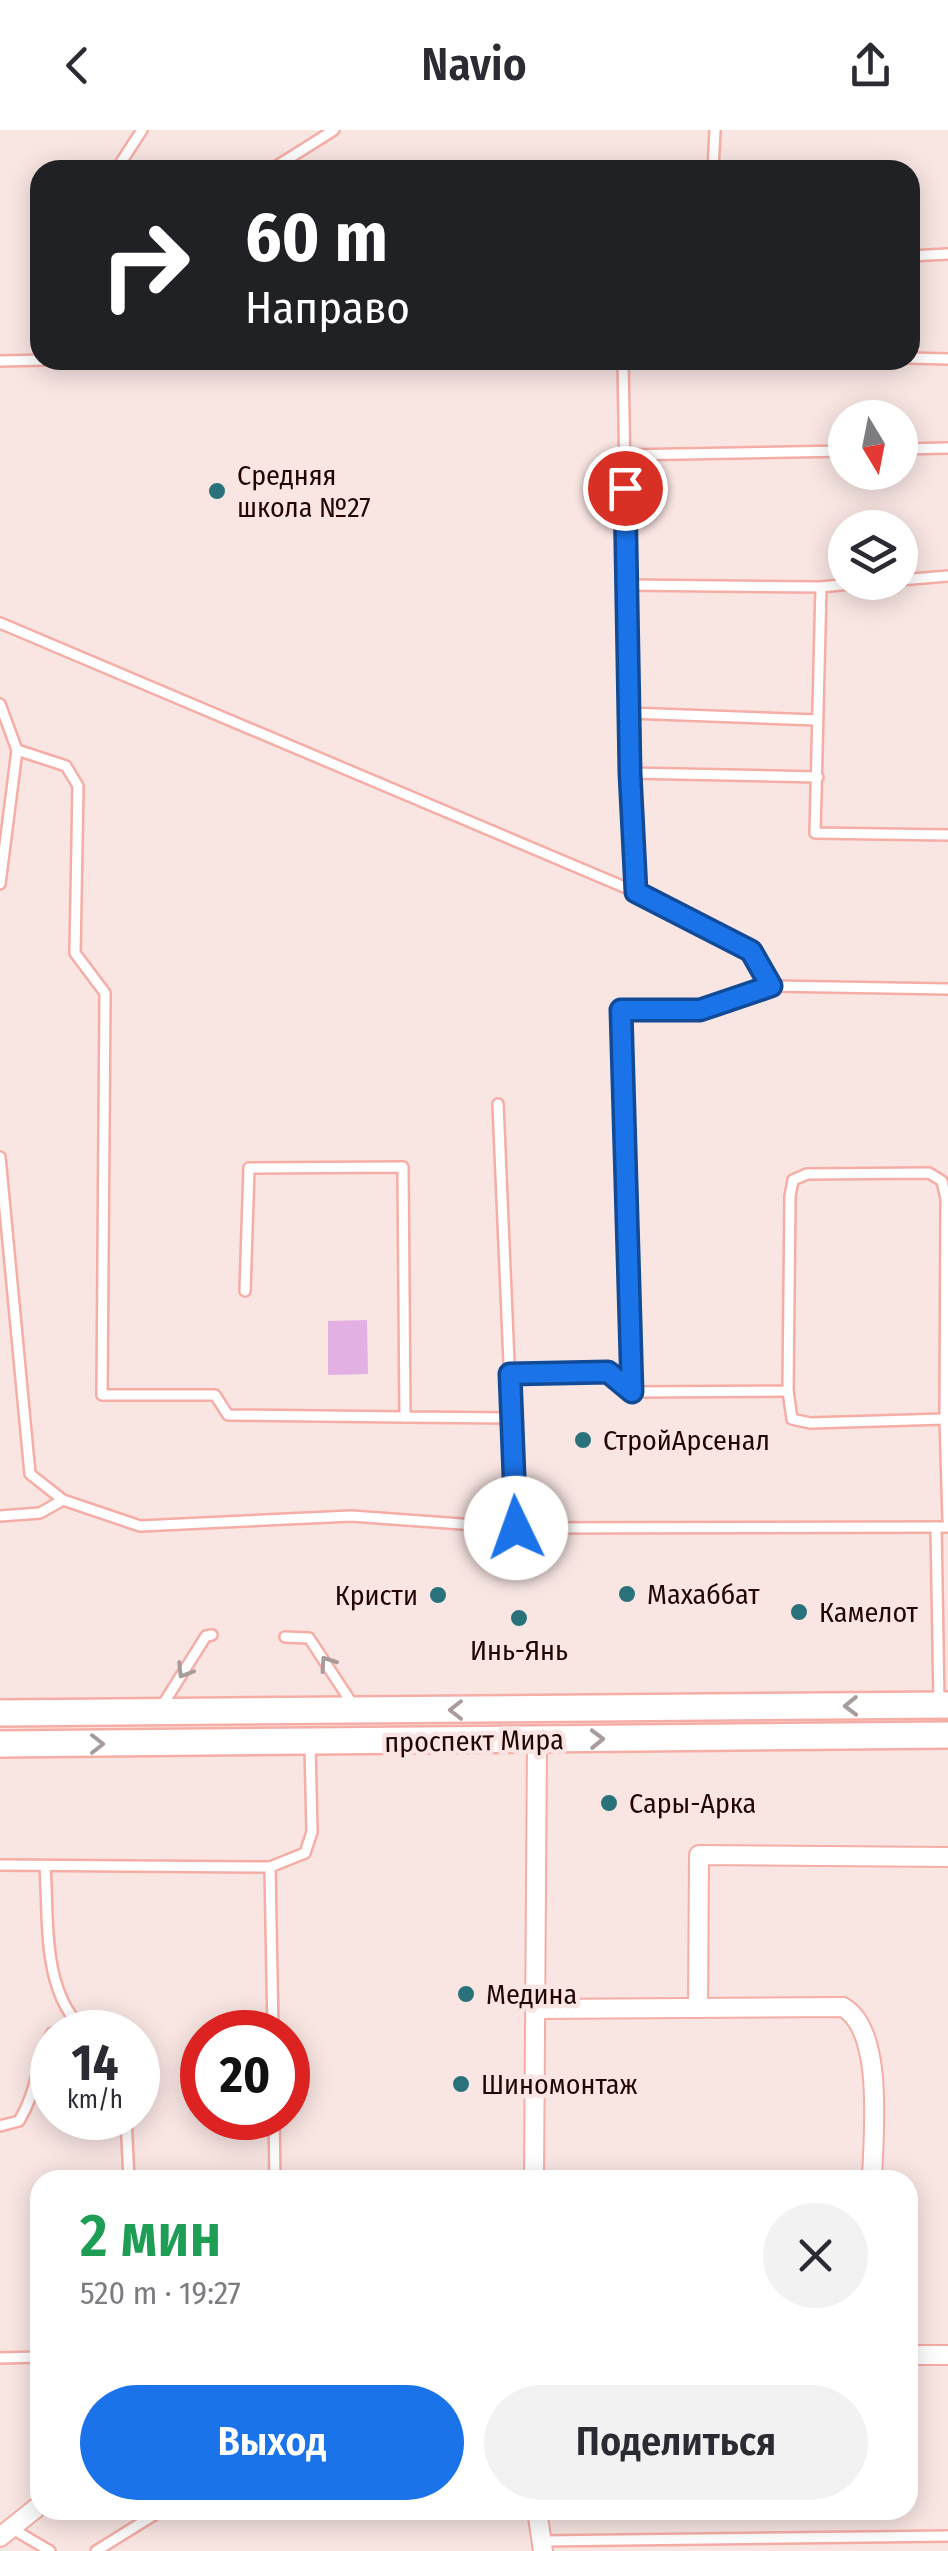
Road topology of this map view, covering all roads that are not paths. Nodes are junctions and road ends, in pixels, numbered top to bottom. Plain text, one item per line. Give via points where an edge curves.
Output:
1 (142, 130) edge
2 (334, 130) edge
3 (715, 130) edge
4 (122, 160) edge
5 (286, 160) edge
6 (714, 160) edge
7 (948, 254) edge
8 (920, 255) edge
9 (920, 358) edge
10 (948, 359) edge
11 (30, 360) edge
12 (0, 361) edge
13 (623, 370) edge
14 (948, 448) edge
15 (918, 449) edge
16 (828, 450) edge
17 (624, 455) junction
18 (948, 576) edge
19 (918, 578) edge
20 (626, 585) junction
21 (828, 586) edge
22 (821, 587) junction
23 (0, 623) edge
24 (0, 704) edge
25 (629, 713) junction
26 (818, 720) junction
27 (17, 750) junction
28 (630, 773) junction
29 (818, 778) junction
30 (948, 835) edge
31 (0, 884) edge
32 (636, 892) junction
33 (771, 986) junction
34 (948, 989) edge
35 (498, 1104) dead end
36 (0, 1157) edge
37 (246, 1291) dead end
38 (510, 1374) junction
39 (788, 1391) junction
40 (632, 1392) junction
41 (406, 1417) junction
42 (512, 1418) junction
43 (945, 1419) junction
44 (63, 1500) junction
45 (0, 1516) edge
46 (948, 1523) edge
47 (936, 1526) junction
48 (516, 1528) junction
49 (212, 1636) dead end
50 (285, 1638) dead end
51 (944, 1646) edge
52 (944, 1704) edge
53 (356, 1710) junction
54 (159, 1712) junction
55 (0, 1713) edge
56 (838, 1734) junction
57 (948, 1735) edge
58 (537, 1739) junction
59 (310, 1743) junction
60 (0, 1744) edge
61 (948, 1857) edge
62 (0, 1865) edge
63 (46, 1866) junction
64 (270, 1867) junction
65 (537, 2008) junction
66 (698, 2008) junction
67 (67, 2010) edge
68 (272, 2010) edge
69 (30, 2103) edge
70 (0, 2126) edge
71 (127, 2140) edge
72 (274, 2140) edge
73 (129, 2170) edge
74 (274, 2170) edge
75 (534, 2170) edge
76 (872, 2170) edge
77 (918, 2355) edge
78 (948, 2355) edge
79 (30, 2357) edge
80 (0, 2358) edge
81 (30, 2513) edge
82 (146, 2520) edge
83 (538, 2520) edge
84 (6, 2533) edge
85 (948, 2536) edge
86 (542, 2546) edge
87 (50, 2551) edge
88 (96, 2551) edge

1 - 4 lane
2 - 5 lane
3 - 6 lane
7 - 8 lane
9 - 10 lane
11 - 12 lane
13 - 17 lane
14 - 15 lane
16 - 17 lane
17 - 20 lane
18 - 19 lane
20 - 22 lane
20 - 25 lane
21 - 22 lane
22 - 26 lane
23 - 32 lane
24 - 27 lane
25 - 26 lane
25 - 28 lane
26 - 29 lane
27 - 31 lane
27 - 41 lane via 66,766 78,786 74,952 104,993 102,1395 215,1395 228,1415
28 - 29 lane
28 - 32 lane
29 - 30 lane via 815,833
32 - 33 lane via 751,951
33 - 34 lane
33 - 40 lane via 700,1010 621,1010
35 - 38 lane
36 - 44 lane via 30,1474
37 - 41 lane via 249,1168 403,1167
38 - 40 lane via 608,1372
38 - 42 lane
39 - 40 lane
39 - 43 lane via 792,1419 810,1424
39 - 43 lane via 793,1180 807,1174 930,1173 942,1182 946,1199
41 - 42 lane
42 - 48 lane
43 - 46 lane
44 - 45 lane via 40,1513
44 - 48 lane via 140,1526 352,1516
46 - 47 lane
47 - 48 lane
47 - 51 lane
49 -> 54 lane
53 -> 50 lane via 309,1638
51 - 52 lane
52 -> 53 main road, проспект Мира
52 - 56 main road via 917,1722
53 - 54 main road, проспект Мира
54 - 55 main road, проспект Мира
56 - 57 main road, проспект Мира
58 -> 56 main road, проспект Мира
58 - 59 main road, проспект Мира
58 - 65 street
60 -> 59 main road, проспект Мира
59 - 64 lane via 312,1832 305,1853
61 - 66 street via 699,1855
62 - 63 lane
63 - 64 lane
63 - 67 lane via 52,1966
64 - 68 lane
65 - 66 street
65 - 75 street
66 - 76 street via 842,2007 855,2014 871,2067
69 - 70 lane via 19,2120
71 - 73 lane
72 - 74 lane
77 - 78 street
79 - 80 lane
81 - 84 street
82 - 88 lane
83 - 86 street
84 - 87 lane
85 - 86 lane

